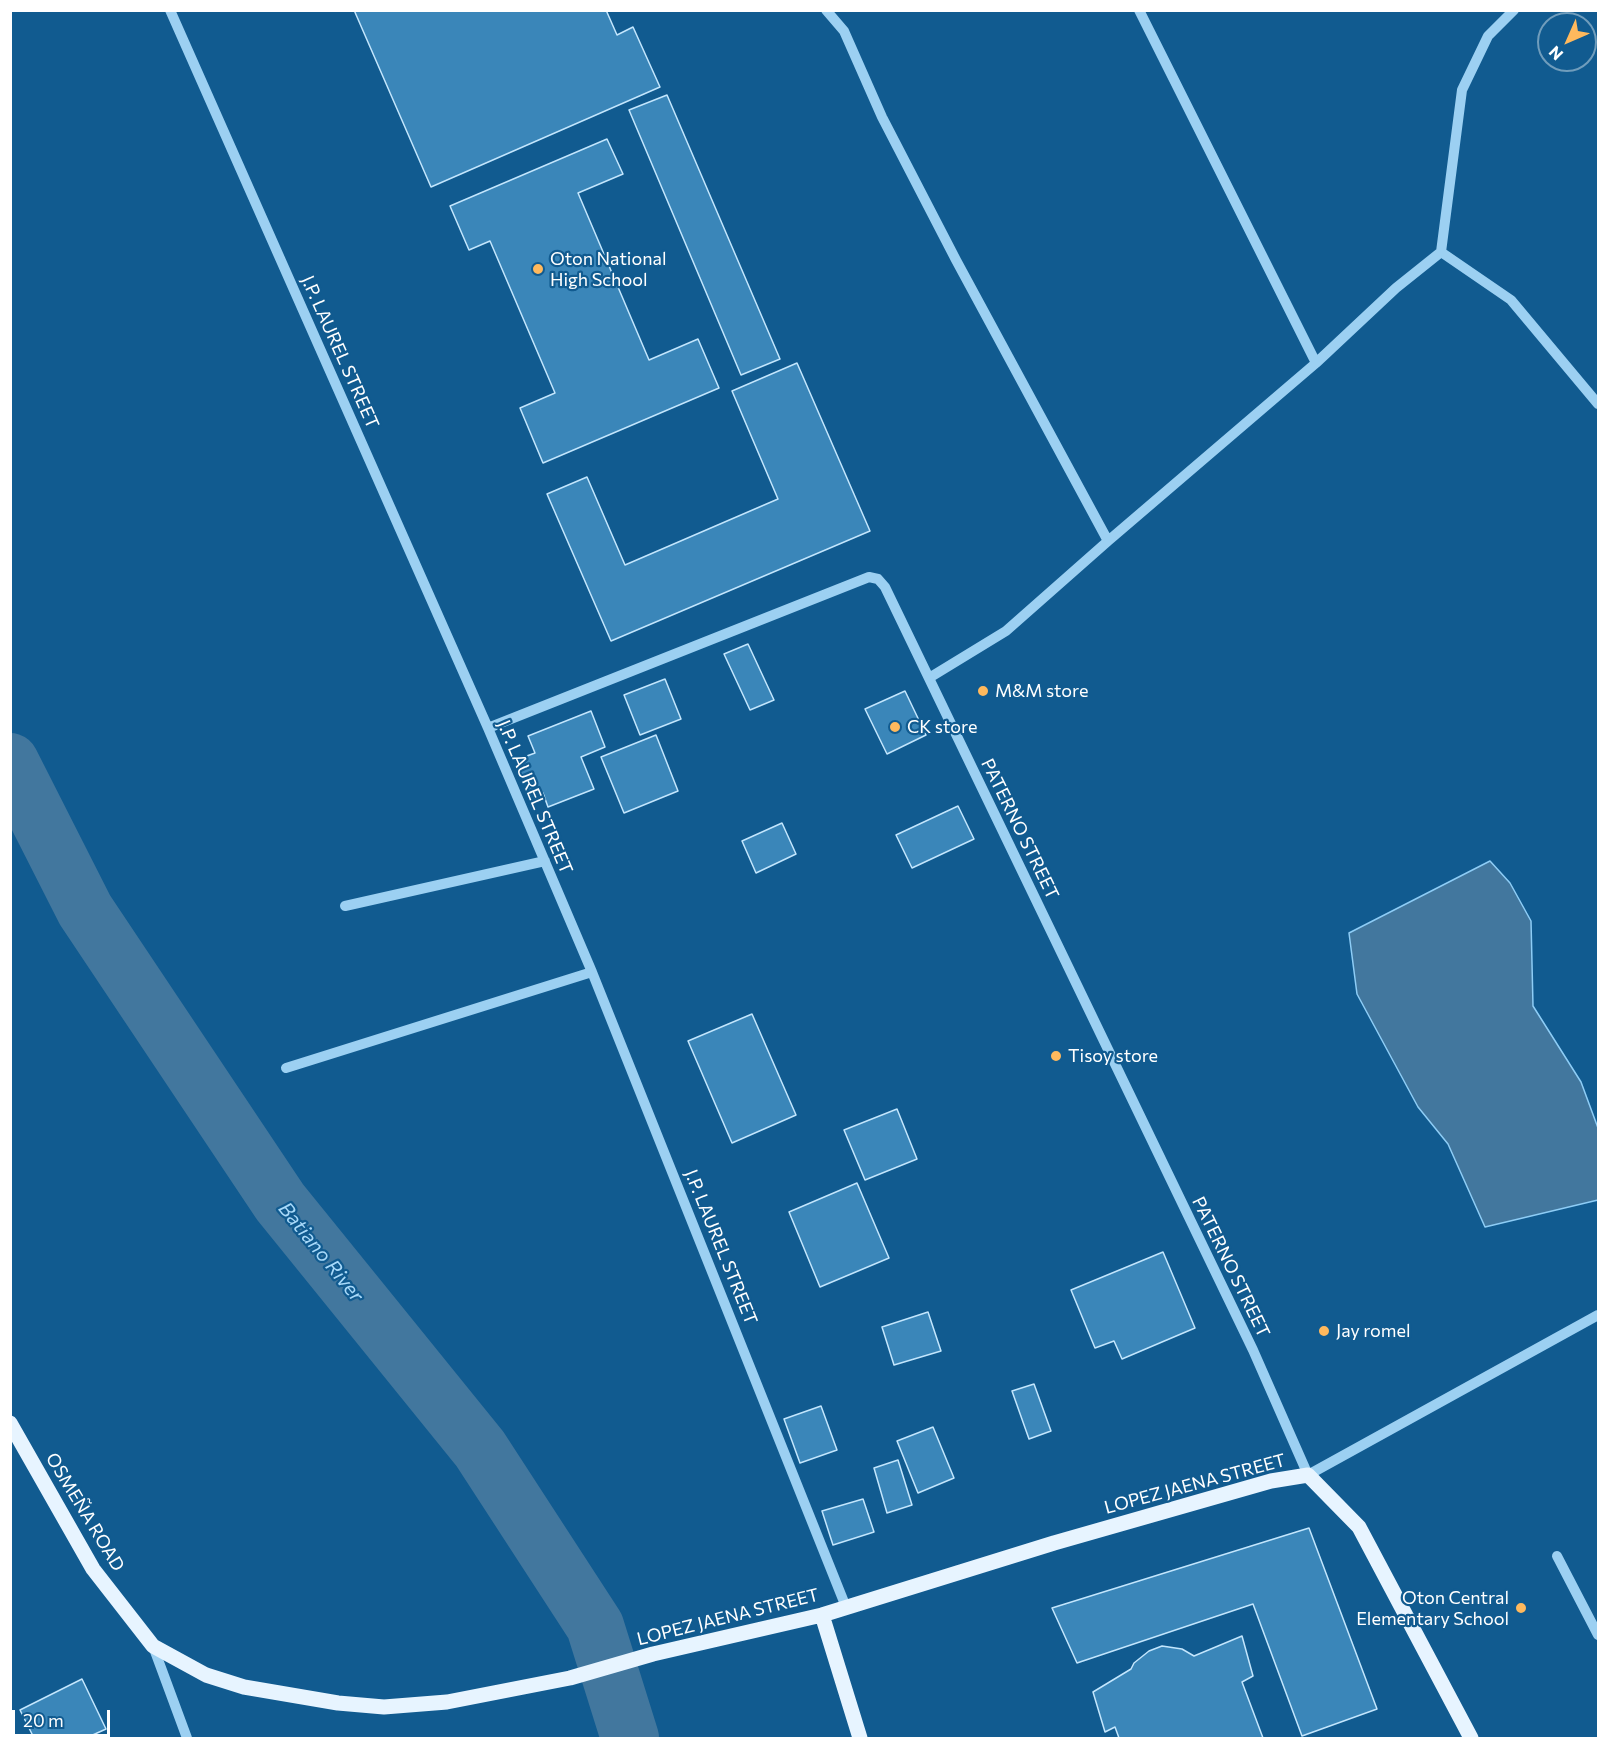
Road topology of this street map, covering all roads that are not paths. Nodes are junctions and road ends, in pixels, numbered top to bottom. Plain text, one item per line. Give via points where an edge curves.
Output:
1 (170, 10) edge
2 (826, 10) edge
3 (1139, 10) edge
4 (1514, 10) edge
5 (1441, 252) junction
6 (1316, 363) junction
7 (1599, 404) edge
8 (1108, 541) junction
9 (929, 678) junction
10 (488, 728) junction
11 (544, 861) junction
12 (345, 906) dead end
13 (592, 972) junction
14 (286, 1068) dead end
15 (1599, 1315) edge
16 (10, 1423) edge
17 (1308, 1475) junction
18 (1557, 1556) dead end
19 (846, 1607) junction
20 (822, 1615) junction
21 (1599, 1635) edge
22 (153, 1646) junction
23 (187, 1738) edge
24 (860, 1738) edge
25 (1471, 1738) edge

1 - 10 street, J.P. LAUREL STREET
2 - 8 street via 844,31 882,117 945,239
3 - 6 street
4 - 5 street via 1488,36 1462,90
5 - 6 street
5 - 7 street via 1512,300
6 - 8 street
8 - 9 street via 1006,631
9 - 10 street, PATERNO STREET via 885,587 878,579 869,577
9 - 17 street, PATERNO STREET via 1252,1350
10 - 11 street, J.P. LAUREL STREET
11 - 12 street
11 - 13 street, J.P. LAUREL STREET
13 - 14 street
13 - 19 street, J.P. LAUREL STREET
15 - 17 street
16 - 22 main road, OSMEÑA ROAD via 93,1569
17 - 19 main road, LOPEZ JAENA STREET via 1271,1481
17 - 25 main road via 1359,1527
18 - 21 street
19 - 20 main road, LOPEZ JAENA STREET
20 - 22 main road, LOPEZ JAENA STREET via 652,1654 570,1678 447,1702 384,1707 244,1687 206,1675
20 - 24 main road
22 - 23 street

